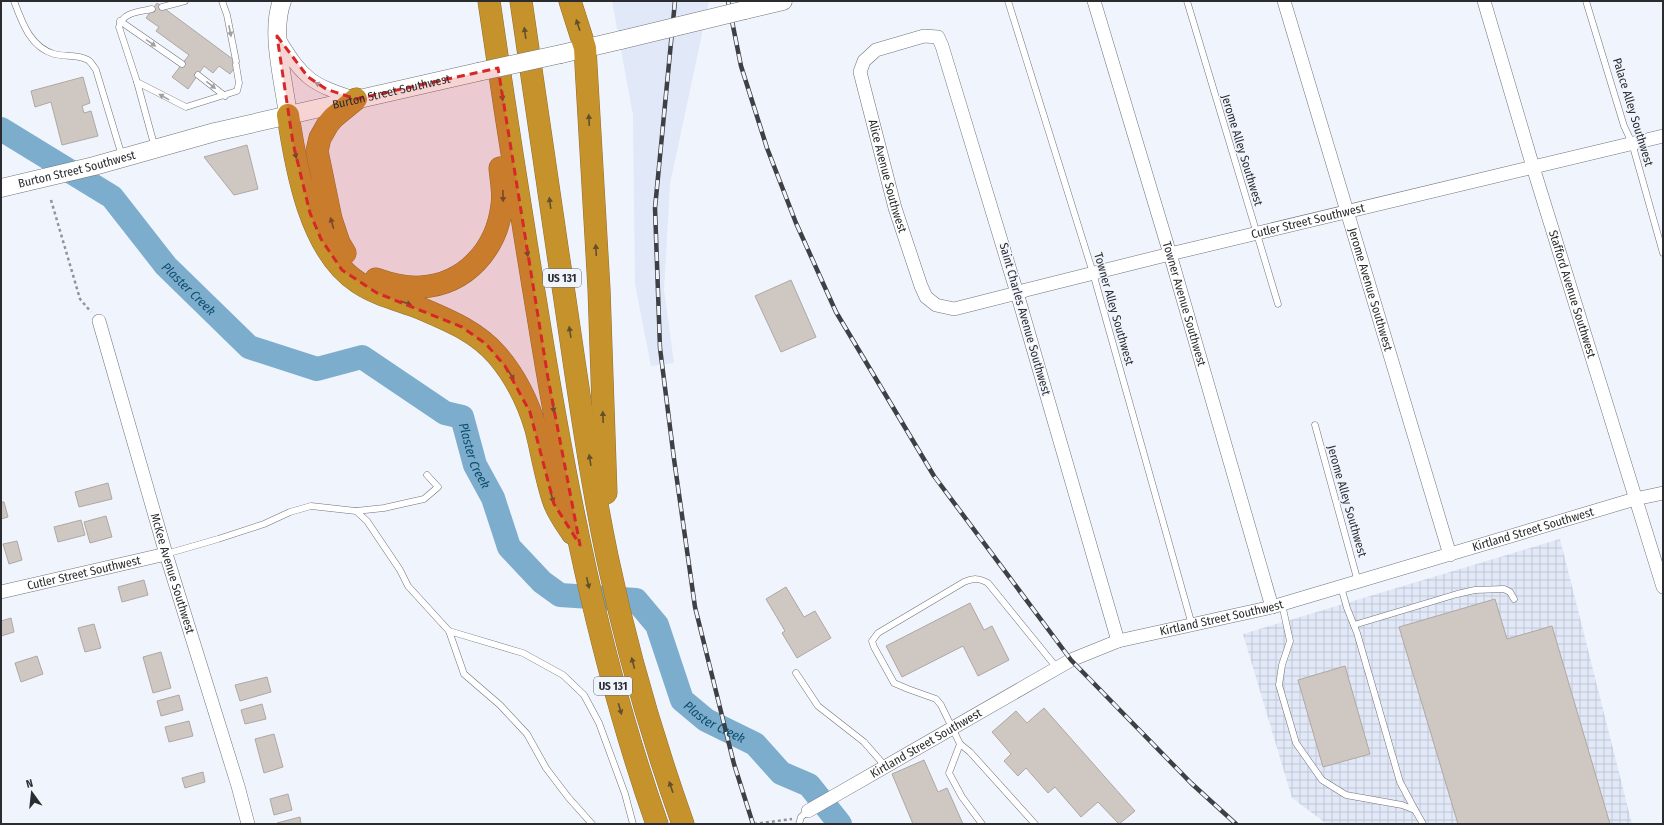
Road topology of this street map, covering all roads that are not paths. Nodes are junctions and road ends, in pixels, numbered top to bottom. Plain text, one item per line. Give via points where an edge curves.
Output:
1 (14, 1) edge
2 (185, 1) edge
3 (222, 1) edge
4 (282, 1) edge
5 (489, 1) edge
6 (521, 1) edge
7 (570, 1) edge
8 (783, 1) edge
9 (1008, 1) edge
10 (1094, 1) edge
11 (1187, 1) edge
12 (1284, 1) edge
13 (1484, 1) edge
14 (1586, 1) edge
15 (162, 7) dead end
16 (152, 9) dead end
17 (120, 21) junction
18 (277, 36) junction
19 (898, 43) joint
20 (585, 48) junction
21 (182, 64) dead end
22 (198, 75) dead end
23 (136, 82) junction
24 (225, 96) junction
25 (356, 99) junction
26 (288, 115) junction
27 (507, 130) junction
28 (1663, 136) edge
29 (1632, 143) junction
30 (155, 148) junction
31 (122, 158) junction
32 (1534, 167) junction
33 (1, 188) edge
34 (1347, 212) junction
35 (1257, 233) junction
36 (1663, 253) edge
37 (1170, 254) junction
38 (1093, 274) junction
39 (1017, 293) junction
40 (1278, 304) dead end
41 (954, 308) joint
42 (99, 321) road end
43 (1315, 425) dead end
44 (427, 475) dead end
45 (1663, 493) edge
46 (1635, 499) junction
47 (356, 512) junction
48 (580, 545) junction
49 (166, 554) junction
50 (1450, 555) junction
51 (608, 556) junction
52 (1358, 582) junction
53 (1341, 587) junction
54 (1663, 587) edge
55 (1, 592) edge
56 (1514, 599) dead end
57 (1277, 605) junction
58 (1192, 625) junction
59 (1354, 625) junction
60 (449, 631) junction
61 (1118, 641) junction
62 (1058, 668) junction
63 (796, 673) dead end
64 (953, 727) junction
65 (960, 744) junction
66 (885, 766) junction
67 (1415, 810) junction
68 (803, 818) edge
69 (248, 824) edge
70 (592, 824) edge
71 (633, 824) edge
72 (656, 824) edge
73 (683, 824) edge
74 (982, 824) edge
75 (1035, 824) edge
76 (1423, 824) edge

1 - 31 lane via 30,37 40,47 54,54 88,60 96,70
2 - 15 lane
3 -> 24 lane via 227,15 239,83 237,91
4 - 18 main road via 277,16
5 -> 27 highway, US 131
51 -> 6 highway, US 131 via 580,402
20 -> 7 highway
8 - 20 main road, Burton Street Southwest, bridge
9 - 38 lane, Towner Alley Southwest
10 - 37 street, Towner Avenue Southwest
11 - 35 lane, Jerome Alley Southwest
12 - 34 street, Jerome Avenue Southwest
13 - 32 street, Stafford Avenue Southwest
14 - 29 lane, Palace Alley Southwest via 1624,126
16 - 17 lane via 124,16
17 -> 21 lane
17 - 23 lane via 119,27
25 -> 18 street via 326,89 308,77 296,66
18 - 26 main road
19 - 39 street, Saint Charles Avenue Southwest via 924,36 938,37
19 - 41 street, Alice Avenue Southwest via 876,50 864,61 860,72 894,208 921,286 926,297 936,305
20 - 25 main road, Burton Street Southwest, bridge
51 -> 20 highway via 606,464
22 -> 24 lane
24 -> 23 lane via 186,107
23 - 30 lane
25 - 26 main road, Burton Street Southwest
27 -> 25 highway via 499,159 502,190 500,217 494,239 487,250 472,267 447,281 422,287 399,286 375,279 348,258 334,232 326,199 317,146 328,124
26 - 30 main road, Burton Street Southwest
26 -> 48 highway via 306,201 328,251 342,270 357,282 377,293 462,327 496,353 516,382 530,412 554,504
27 -> 48 highway, US 131 via 548,378
28 - 29 street, Cutler Street Southwest
29 - 32 street, Cutler Street Southwest
29 - 36 lane, Palace Alley Southwest
30 - 31 main road, Burton Street Southwest
31 - 33 main road, Burton Street Southwest
32 - 34 street, Cutler Street Southwest
32 - 46 street, Stafford Avenue Southwest
34 - 35 street, Cutler Street Southwest
34 - 50 street, Jerome Avenue Southwest
35 - 37 street, Cutler Street Southwest
35 - 40 lane, Jerome Alley Southwest
37 - 38 street, Cutler Street Southwest
37 - 57 street, Towner Avenue Southwest
38 - 39 street, Cutler Street Southwest
38 - 58 lane, Towner Alley Southwest
39 - 41 street, Cutler Street Southwest
39 - 61 street, Saint Charles Avenue Southwest
42 - 49 street, McKee Avenue Southwest
43 - 52 lane, Jerome Alley Southwest
44 - 47 lane via 438,487 424,499
45 - 46 street, Kirtland Street Southwest
46 - 50 street, Kirtland Street Southwest
46 - 54 street, Stafford Avenue Southwest
47 - 49 lane via 311,506 264,524
47 - 60 lane via 367,521 408,586
48 -> 72 highway, US 131 via 618,702
49 - 55 street, Cutler Street Southwest
49 - 69 street, McKee Avenue Southwest
50 - 52 street, Kirtland Street Southwest
73 -> 51 highway, US 131 via 647,710
52 - 53 street, Kirtland Street Southwest
53 - 57 street, Kirtland Street Southwest
53 - 59 lane
56 - 59 lane via 1510,592 1504,589 1475,590
57 - 58 street, Kirtland Street Southwest
57 - 67 lane via 1290,641 1279,685 1296,743 1322,780 1346,795 1402,805
58 - 61 street, Kirtland Street Southwest
59 - 67 lane via 1400,782
60 - 70 lane via 464,674 500,705 527,734 546,768
60 - 71 lane via 523,653 563,675 584,695 599,724 625,794
61 - 62 street, Kirtland Street Southwest
62 - 64 street, Kirtland Street Southwest
62 - 64 lane via 988,583 980,578 964,582 878,633 872,641 894,683 936,699
63 - 66 lane via 818,706 864,742
64 - 65 lane
64 - 66 street, Kirtland Street Southwest
65 - 74 lane via 949,773 962,797
65 - 75 lane
66 - 68 street, Kirtland Street Southwest via 832,796
67 - 76 lane

